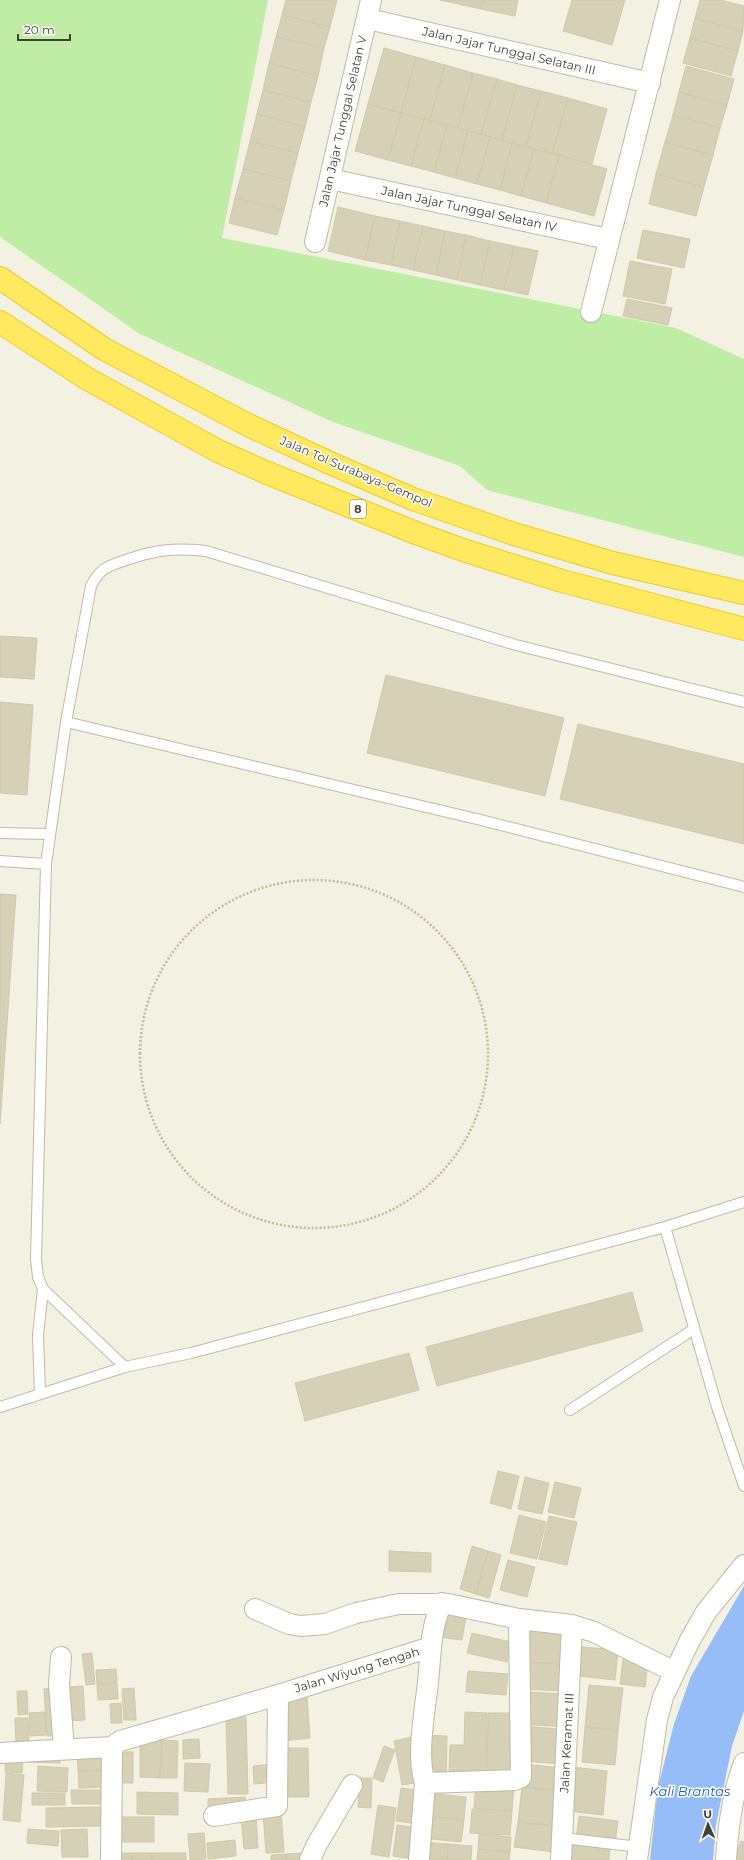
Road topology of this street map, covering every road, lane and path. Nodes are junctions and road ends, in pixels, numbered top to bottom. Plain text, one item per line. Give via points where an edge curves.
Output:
1 (670, 0) edge
2 (369, 9) edge
3 (650, 83) junction
4 (330, 179) junction
5 (608, 239) junction
6 (315, 242) dead end
7 (0, 278) edge
8 (591, 312) dead end
9 (0, 322) edge
10 (744, 593) edge
11 (744, 628) edge
12 (744, 702) edge
13 (66, 722) junction
14 (0, 832) edge
15 (49, 834) junction
16 (0, 861) edge
17 (46, 864) junction
18 (308, 880) joint
19 (744, 887) edge
20 (744, 1202) edge
21 (665, 1227) junction
22 (43, 1289) junction
23 (694, 1329) junction
24 (125, 1367) junction
25 (40, 1394) junction
26 (0, 1406) edge
27 (570, 1410) dead end
28 (744, 1486) edge
29 (744, 1565) edge
30 (442, 1603) junction
31 (255, 1609) dead end
32 (519, 1619) junction
33 (572, 1625) junction
34 (431, 1647) junction
35 (60, 1657) dead end
36 (675, 1672) junction
37 (278, 1695) junction
38 (112, 1747) junction
39 (64, 1749) junction
40 (0, 1753) edge
41 (744, 1763) edge
42 (426, 1783) junction
43 (352, 1785) dead end
44 (214, 1816) dead end
45 (563, 1838) junction
46 (638, 1853) edge
47 (111, 1860) edge
48 (310, 1860) edge
49 (419, 1860) edge
50 (562, 1860) edge
51 (726, 1860) edge

1 - 3 street
2 - 3 street, Jalan Jajar Tunggal Selatan III
2 - 4 street, Jalan Jajar Tunggal Selatan V
3 - 5 street
4 - 5 street, Jalan Jajar Tunggal Selatan IV
4 - 6 street, Jalan Jajar Tunggal Selatan V
5 - 8 street
7 - 10 highway, Jalan Tol Surabaya–Gempol via 104,349 250,426 330,464 413,499 514,534 613,563
9 - 11 highway, 8 via 86,378 218,451 265,472 466,551 562,581
12 - 13 lane via 516,645 206,551 182,549 152,551 105,567 96,576 91,586
13 - 15 lane
13 - 19 lane via 481,820
14 - 15 lane
15 - 17 lane
16 - 17 lane
17 - 22 lane via 36,1259 38,1277
18 - 18 path via 275,884 243,895 214,911 189,933 168,959 152,990 142,1023 139,1057 143,1091 154,1124 171,1154 194,1180 221,1201 252,1216 285,1225 320,1228 354,1223 387,1212 417,1195 443,1172 464,1144 479,1113 487,1080 489,1046 484,1012 472,979 454,950 431,924 404,905 374,890 342,882
20 - 21 lane
21 - 23 lane
21 - 24 lane via 198,1351
22 - 24 lane
22 - 25 lane via 38,1335
23 - 27 lane
23 - 28 lane
24 - 25 lane
25 - 26 lane
29 - 36 street via 706,1612 688,1642
30 - 31 street via 399,1604 356,1613 325,1624 301,1626 289,1624
30 - 32 street
30 - 34 street, Jalan Wiyung Tengah
32 - 33 street
32 - 42 street via 521,1777 515,1780
33 - 36 street via 594,1632
33 - 45 street, Jalan Keramat III
34 - 37 street, Jalan Wiyung Tengah
34 - 42 street via 422,1731 423,1776
35 - 39 street via 59,1684
36 - 46 street via 656,1720
37 - 38 street, Jalan Wiyung Tengah via 120,1741
37 - 44 street via 277,1806
38 - 39 street, Jalan Wiyung Tengah
38 - 47 street
39 - 40 street, Jalan Wiyung Tengah
41 - 51 street via 728,1829
42 - 49 street
43 - 48 street
45 - 46 lane
45 - 50 street, Jalan Keramat III

